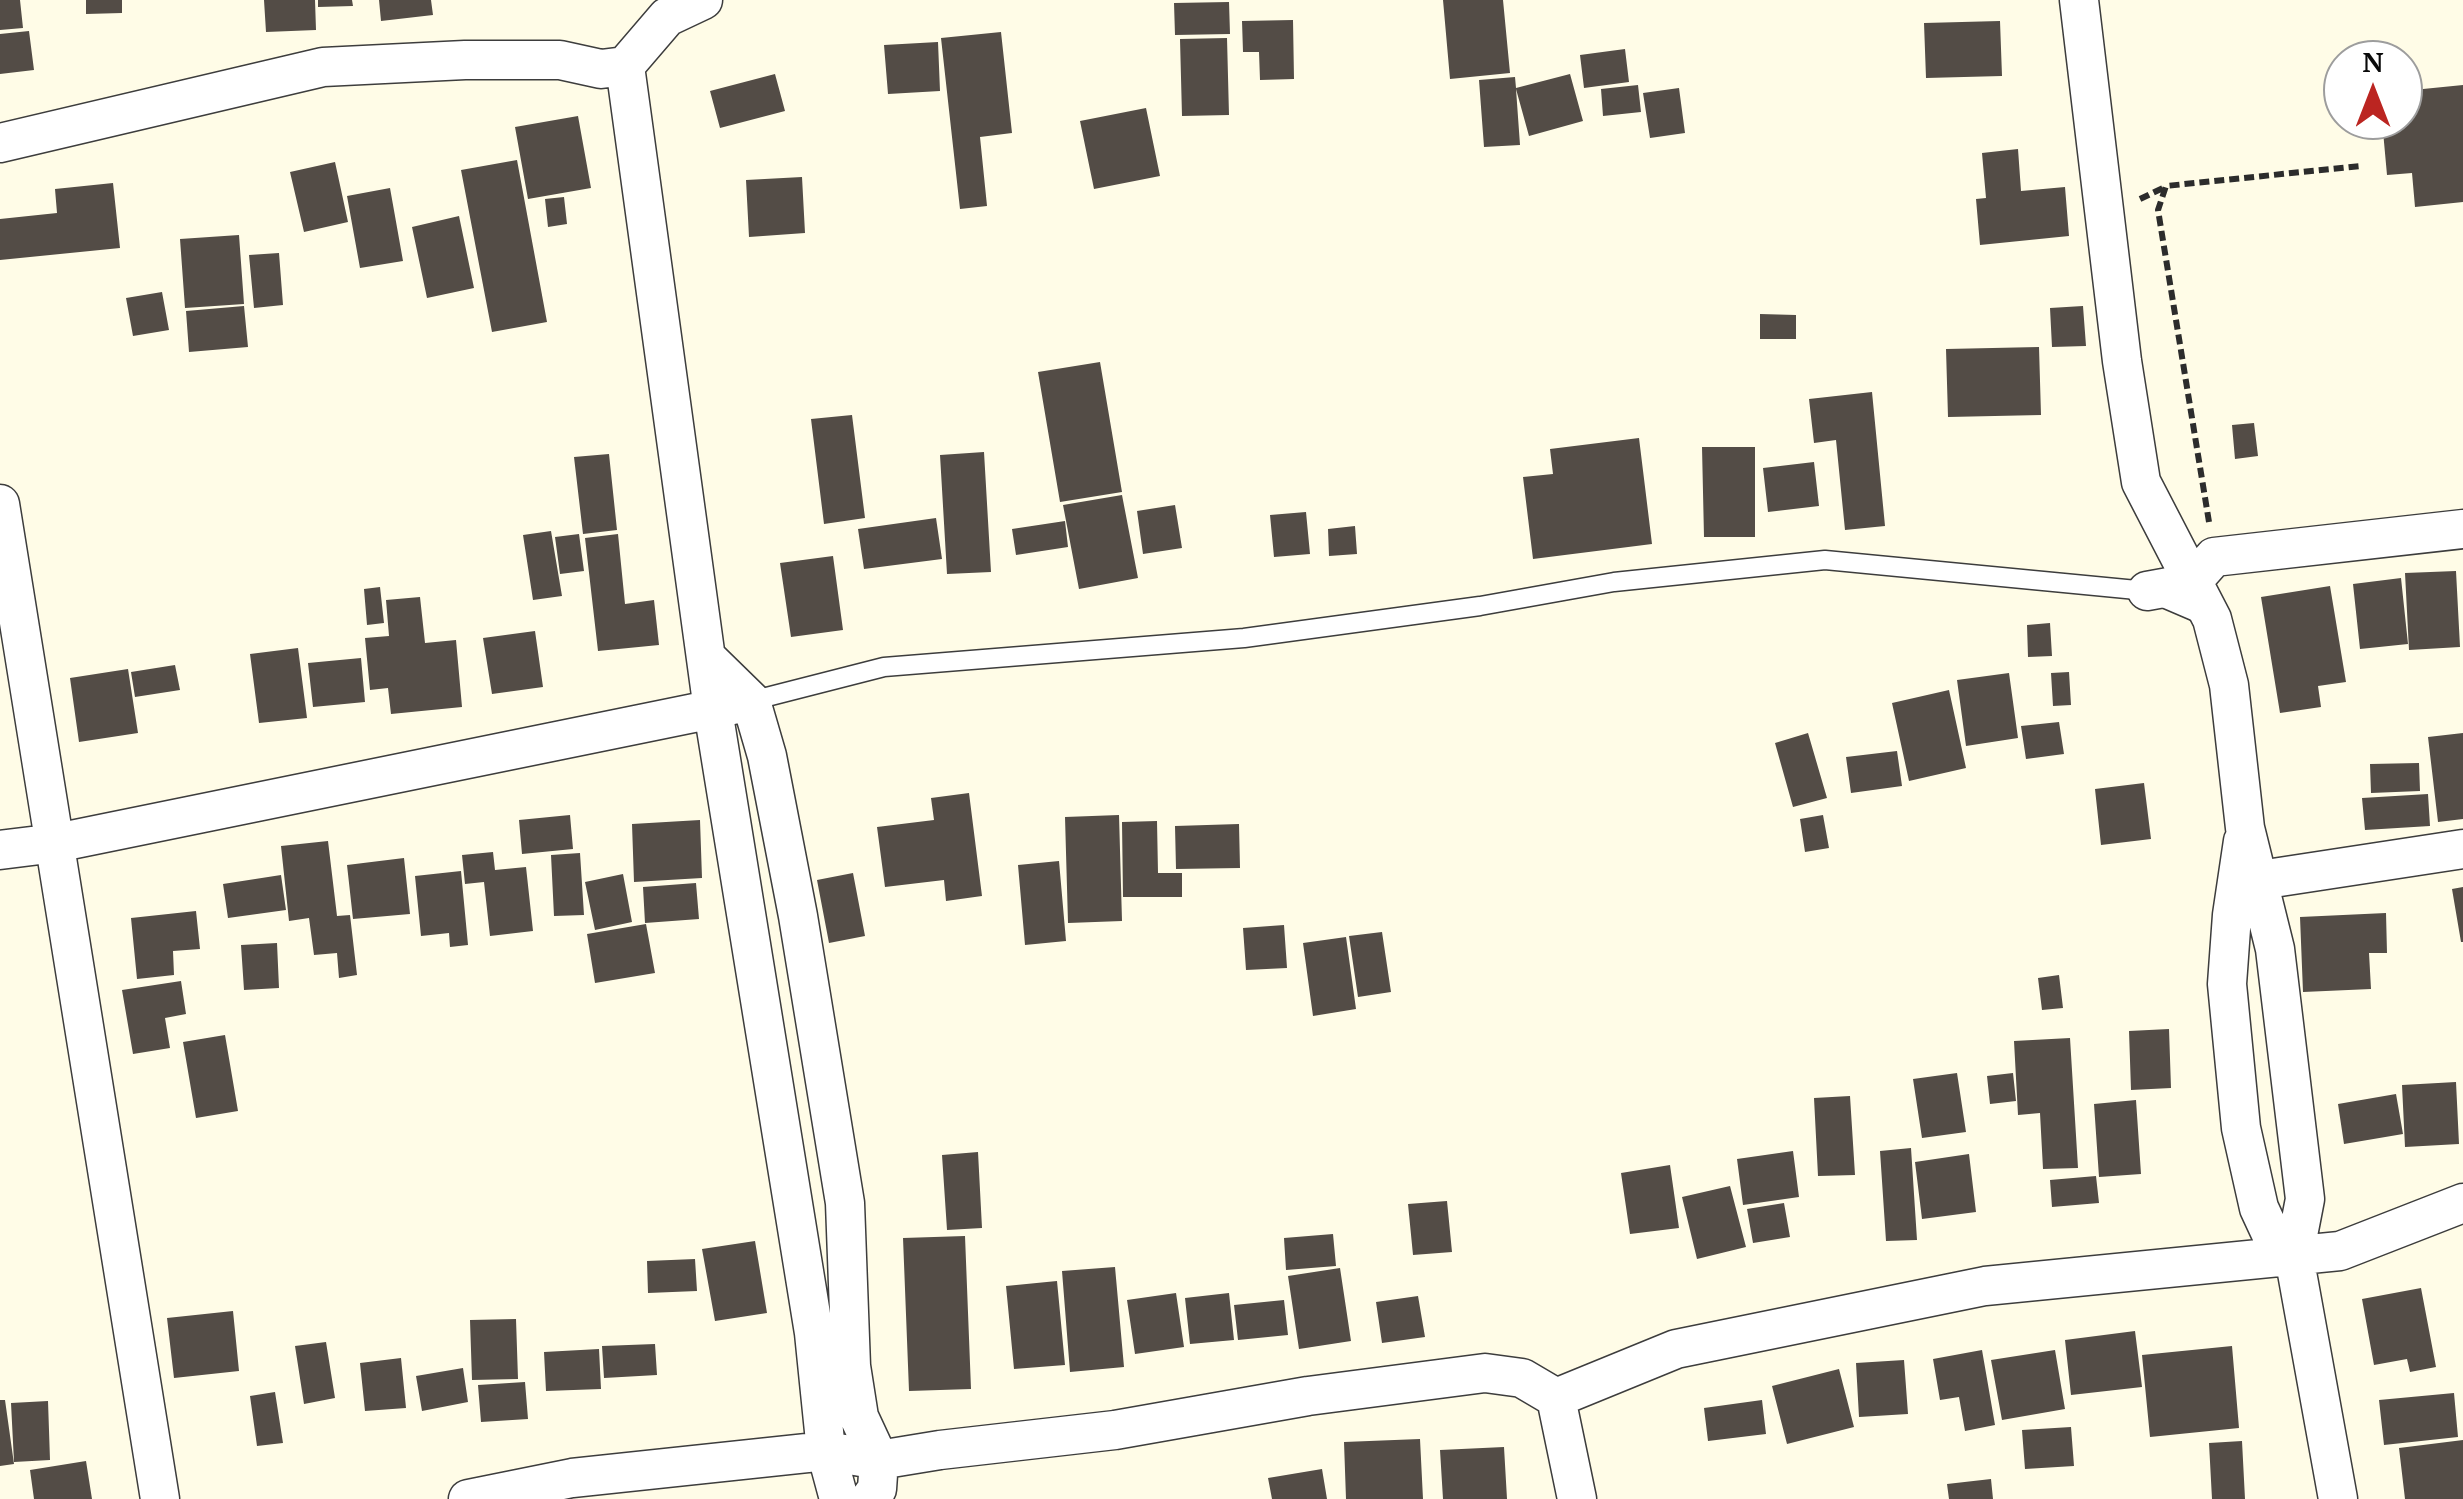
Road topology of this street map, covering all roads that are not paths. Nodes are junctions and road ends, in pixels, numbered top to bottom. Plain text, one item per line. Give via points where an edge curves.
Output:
1 (702, 0) edge
2 (2079, 0) edge
3 (625, 66) junction
4 (0, 143) edge
5 (0, 504) edge
6 (2463, 529) edge
7 (2203, 570) junction
8 (2147, 591) junction
9 (2212, 619) junction
10 (708, 659) junction
11 (751, 701) junction
12 (714, 710) junction
13 (2245, 828) junction
14 (56, 842) junction
15 (2463, 848) edge
16 (0, 850) edge
17 (2260, 880) junction
18 (2463, 1203) edge
19 (2294, 1256) junction
20 (1556, 1398) junction
21 (826, 1450) junction
22 (879, 1460) junction
23 (160, 1499) edge
24 (468, 1499) edge
25 (840, 1499) edge
26 (870, 1499) edge
27 (1577, 1499) edge
28 (2338, 1499) edge

1 - 3 street via 667,16
2 - 7 street via 2141,482
3 - 4 street via 464,60 323,67
3 - 10 street
5 - 14 street
6 - 7 street
7 - 8 street
7 - 9 street
8 - 9 lane
8 - 11 lane via 1825,560 1614,582 1244,638 884,668
9 - 13 street via 2228,685
10 - 11 street
10 - 12 street
11 - 12 street
11 - 22 street via 798,916 844,1202 859,1417
12 - 14 street
12 - 21 street via 811,1315
13 - 17 street
13 - 19 street via 2227,984 2242,1128 2260,1208 2272,1236
14 - 16 street
14 - 23 street
15 - 17 street
17 - 19 street via 2276,949 2305,1199
18 - 19 street via 2340,1251
19 - 20 street via 1986,1286 1676,1349
19 - 28 street
20 - 22 street via 1522,1378 1485,1373
20 - 27 street
21 - 22 street
21 - 24 street via 572,1478
21 - 25 street
22 - 26 street via 878,1489

